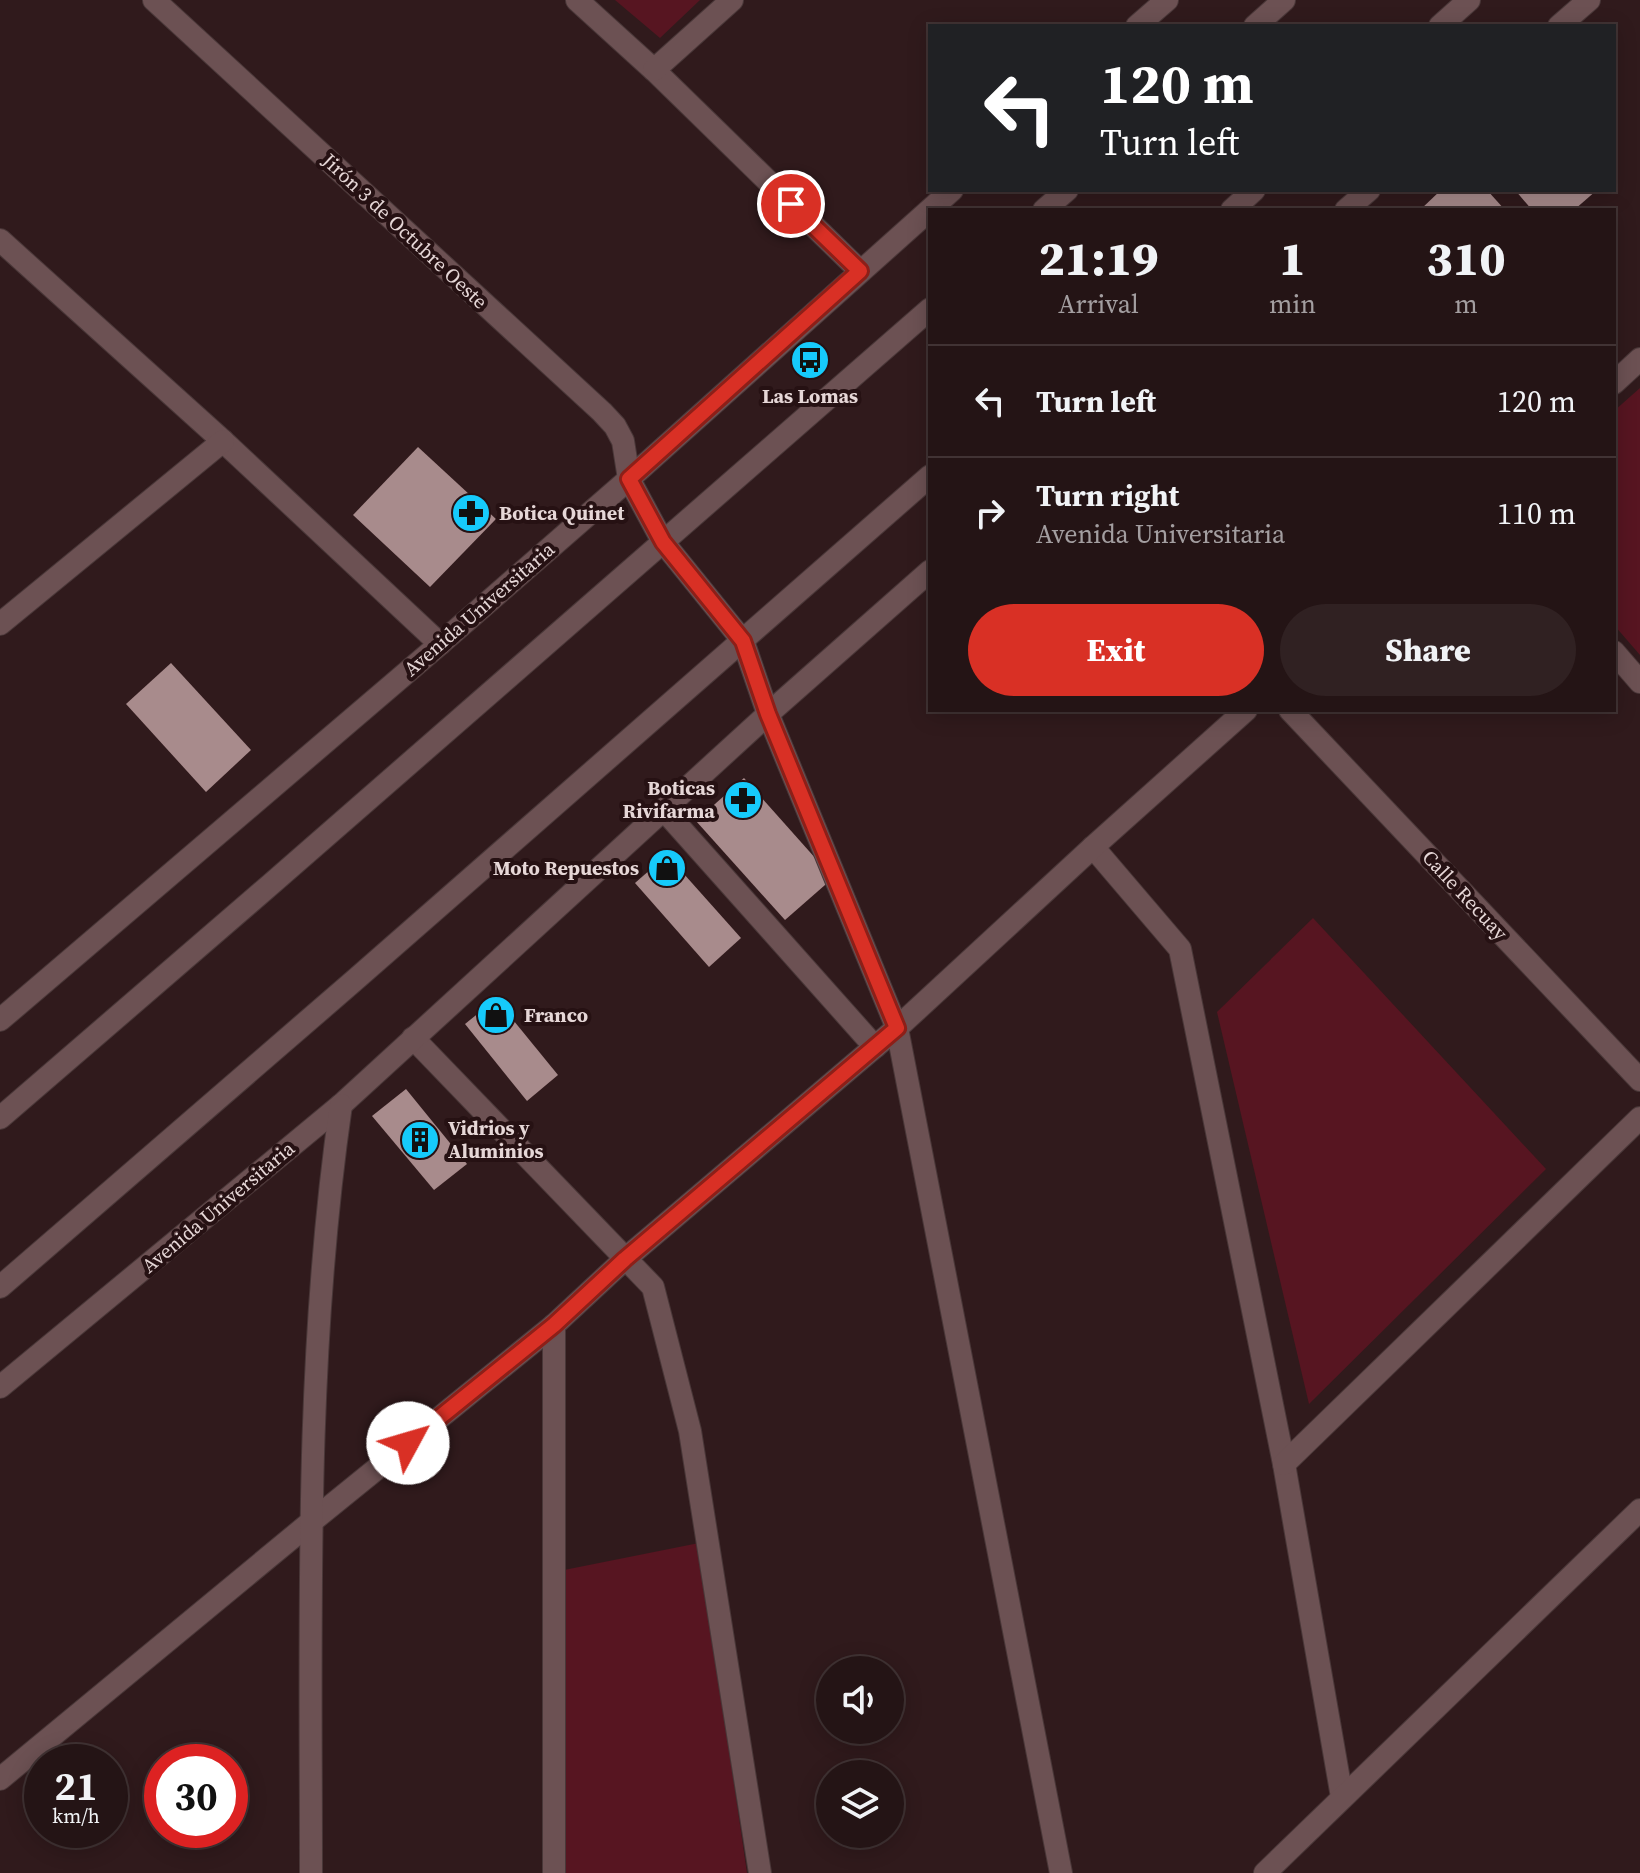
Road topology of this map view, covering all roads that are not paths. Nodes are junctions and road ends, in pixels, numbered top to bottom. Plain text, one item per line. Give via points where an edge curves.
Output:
1 (154, 0) edge
2 (577, 0) edge
3 (732, 0) edge
4 (1167, 0) edge
5 (1284, 0) edge
6 (1469, 0) edge
7 (1589, 0) edge
8 (1139, 24) edge
9 (1257, 24) edge
10 (1442, 24) edge
11 (1561, 24) edge
12 (654, 70) junction
13 (950, 192) edge
14 (1065, 192) edge
15 (1252, 192) edge
16 (1367, 192) edge
17 (932, 208) edge
18 (1046, 208) edge
19 (1234, 208) edge
20 (1348, 208) edge
21 (928, 211) edge
22 (0, 240) edge
23 (860, 271) junction
24 (928, 311) edge
25 (1640, 359) edge
26 (1616, 381) edge
27 (223, 441) junction
28 (928, 478) edge
29 (629, 479) junction
30 (663, 542) junction
31 (928, 573) edge
32 (4, 615) edge
33 (743, 641) junction
34 (440, 644) junction
35 (1616, 654) edge
36 (1640, 682) edge
37 (1244, 712) edge
38 (1292, 712) edge
39 (768, 714) junction
40 (664, 810) junction
41 (1093, 847) junction
42 (0, 1020) edge
43 (897, 1028) junction
44 (413, 1038) junction
45 (875, 1047) junction
46 (1640, 1080) edge
47 (341, 1105) junction
48 (0, 1118) edge
49 (1640, 1118) edge
50 (625, 1259) junction
51 (0, 1287) edge
52 (554, 1325) junction
53 (0, 1387) edge
54 (1284, 1464) junction
55 (1640, 1510) edge
56 (311, 1522) junction
57 (0, 1779) edge
58 (1342, 1797) junction
59 (311, 1873) edge
60 (554, 1873) edge
61 (760, 1873) edge
62 (1061, 1873) edge
63 (1265, 1873) edge

1 - 29 street, Jirón 3 de Octubre Oeste via 602,412 623,441
2 - 12 street
3 - 12 street
4 - 8 street
5 - 9 street
6 - 10 street
7 - 11 street
12 - 23 street
13 - 17 street, Avenida Universitaria
14 - 18 street
15 - 19 street
16 - 20 street
21 - 23 street, Avenida Universitaria
22 - 27 street
23 - 29 street, Avenida Universitaria
24 - 30 street
25 - 26 street
27 - 32 street
27 - 34 street
28 - 33 street
29 - 30 street, Jirón 3 de Octubre Oeste
29 - 34 street, Avenida Universitaria
30 - 33 street, Jirón 3 de Octubre Oeste
30 - 48 street
31 - 39 street, Avenida Universitaria
33 - 39 street
33 - 51 street
34 - 42 street, Avenida Universitaria
35 - 36 street
37 - 41 street
38 - 46 street, Calle Recuay
39 - 40 street, Avenida Universitaria
39 - 43 street
40 - 44 street, Avenida Universitaria
40 - 45 street
41 - 43 street
41 - 54 street via 1180,949
43 - 45 street
43 - 62 street
44 - 47 street, Avenida Universitaria
44 - 50 street
45 - 50 street
47 - 53 street, Avenida Universitaria
47 - 56 street via 318,1339
49 - 54 street
50 - 52 street
50 - 61 street via 653,1287 690,1431
52 - 56 street
52 - 60 street
54 - 58 street
55 - 58 street
56 - 57 street
56 - 59 street
58 - 63 street

